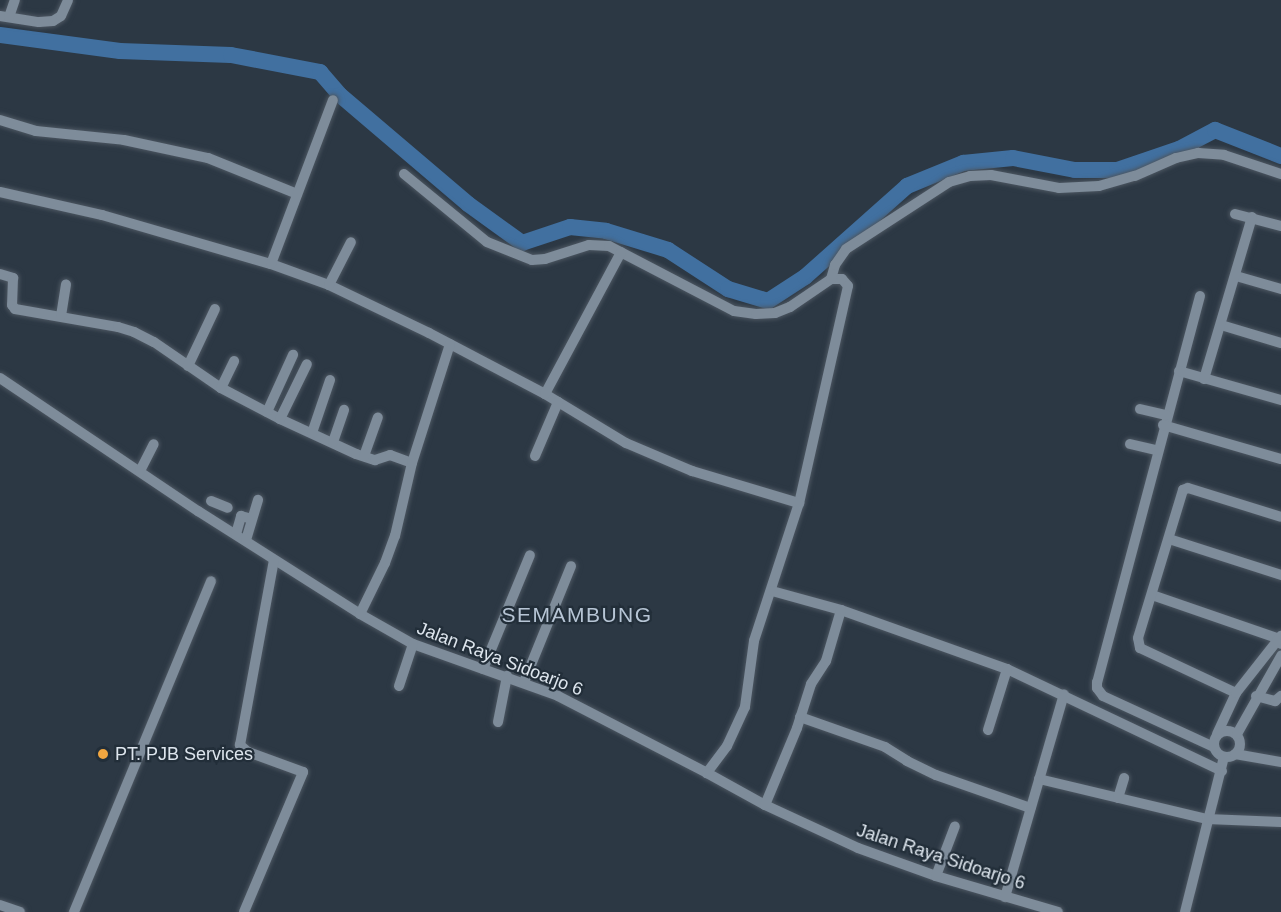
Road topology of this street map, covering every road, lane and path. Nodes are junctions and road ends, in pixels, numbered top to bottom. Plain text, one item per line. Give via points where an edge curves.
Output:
1 (15, 0) edge
2 (68, 0) edge
3 (5, 16) edge
4 (333, 100) dead end
5 (0, 120) edge
6 (404, 174) dead end
7 (1281, 174) edge
8 (0, 192) edge
9 (297, 194) junction
10 (1235, 214) dead end
11 (1252, 217) junction
12 (1281, 226) edge
13 (351, 242) dead end
14 (621, 252) junction
15 (271, 264) junction
16 (0, 274) edge
17 (1236, 276) junction
18 (840, 280) junction
19 (66, 284) dead end
20 (330, 285) junction
21 (1281, 289) edge
22 (1200, 296) dead end
23 (215, 309) dead end
24 (61, 316) junction
25 (1221, 325) junction
26 (1281, 343) edge
27 (450, 344) junction
28 (293, 355) dead end
29 (234, 361) dead end
30 (307, 364) dead end
31 (188, 366) junction
32 (1179, 371) junction
33 (0, 378) edge
34 (1204, 379) junction
35 (330, 380) dead end
36 (221, 388) junction
37 (545, 394) junction
38 (1281, 400) edge
39 (558, 402) junction
40 (1140, 409) dead end
41 (344, 410) dead end
42 (267, 412) junction
43 (378, 417) dead end
44 (280, 418) junction
45 (1165, 420) junction
46 (312, 433) junction
47 (333, 442) junction
48 (154, 444) dead end
49 (1130, 444) dead end
50 (1156, 450) junction
51 (364, 456) junction
52 (535, 456) dead end
53 (1281, 459) edge
54 (412, 463) junction
55 (140, 471) junction
56 (258, 501) dead end
57 (793, 501) junction
58 (220, 504) dead end
59 (204, 515) junction
60 (1281, 518) edge
61 (252, 519) junction
62 (236, 534) junction
63 (246, 540) junction
64 (1168, 540) junction
65 (530, 555) dead end
66 (274, 560) junction
67 (572, 566) dead end
68 (1281, 575) edge
69 (212, 580) dead end
70 (772, 591) junction
71 (1152, 595) junction
72 (841, 610) junction
73 (360, 614) junction
74 (1280, 640) edge
75 (413, 644) junction
76 (1281, 656) edge
77 (483, 669) junction
78 (1007, 669) junction
79 (507, 676) junction
80 (524, 682) junction
81 (399, 686) dead end
82 (1236, 693) junction
83 (1064, 694) junction
84 (1256, 696) junction
85 (1281, 696) edge
86 (801, 717) junction
87 (498, 722) dead end
88 (988, 730) dead end
89 (1217, 734) junction
90 (1237, 734) junction
91 (1214, 747) junction
92 (1235, 754) junction
93 (1224, 757) junction
94 (1281, 762) edge
95 (1222, 771) junction
96 (707, 772) junction
97 (1124, 778) dead end
98 (1039, 780) junction
99 (1118, 798) junction
100 (765, 805) junction
101 (1030, 808) junction
102 (1207, 819) junction
103 (1281, 822) edge
104 (955, 826) dead end
105 (936, 876) junction
106 (1005, 897) junction
107 (0, 905) edge
108 (20, 912) edge
109 (74, 912) edge
110 (244, 912) edge
111 (1059, 912) edge
112 (1185, 912) edge

1 - 3 street
2 - 3 street via 61,16 52,21
4 - 9 street
5 - 9 street via 36,131 124,140 208,158
6 - 14 street via 487,242 520,257 545,259 589,244
7 - 18 street via 1224,155 1198,153 1099,186 1059,188 991,175 970,176 949,182 846,249 835,265
8 - 15 street via 102,215
9 - 15 street
10 - 11 street
11 - 12 street
11 - 17 street
13 - 20 street
14 - 18 street via 734,311 756,314 790,307
14 - 37 street
15 - 20 street
16 - 24 street via 13,278 13,308
17 - 21 street
17 - 25 street
18 - 57 street via 848,290
19 - 24 street
20 - 27 street
22 - 32 street
23 - 31 street
24 - 31 street via 134,332
25 - 26 street
25 - 34 street
27 - 37 street
27 - 54 street
28 - 42 street
29 - 36 street
30 - 44 street
31 - 36 street
32 - 34 street
32 - 45 street
33 - 55 street, Jalan Raya Sidoarjo 6
34 - 38 street
35 - 46 street
36 - 42 street
37 - 39 street
39 - 52 street
39 - 57 street via 626,444 665,462
40 - 45 street
41 - 47 street
42 - 44 street
43 - 51 street
44 - 46 street
45 - 50 street
45 - 53 street
46 - 47 street
47 - 51 street
48 - 55 street
49 - 50 street
50 - 91 street via 1097,688 1103,696
51 - 54 street via 375,460 390,455
54 - 73 street via 395,536
55 - 59 street, Jalan Raya Sidoarjo 6
56 - 61 street
57 - 70 street
58 - 59 street
59 - 62 street, Jalan Raya Sidoarjo 6
60 - 64 street via 1185,489
61 - 62 street via 241,516
61 - 63 street
62 - 63 street, Jalan Raya Sidoarjo 6
63 - 66 street, Jalan Raya Sidoarjo 6
64 - 68 street
64 - 71 street
65 - 77 street
66 - 73 street, Jalan Raya Sidoarjo 6
66 - 110 street via 240,745 248,752 303,772
67 - 80 street
69 - 109 street
70 - 72 street
70 - 96 street via 754,642 745,706 727,746
71 - 74 street
71 - 82 street via 1138,638 1140,648
72 - 78 street
72 - 86 street via 826,661 811,684
73 - 75 street, Jalan Raya Sidoarjo 6
74 - 82 street
75 - 77 street, Jalan Raya Sidoarjo 6
75 - 81 street
76 - 84 street
77 - 79 street, Jalan Raya Sidoarjo 6
78 - 83 street
78 - 88 street
79 - 80 street, Jalan Raya Sidoarjo 6
79 - 87 street
80 - 96 street, Jalan Raya Sidoarjo 6
82 - 89 street
83 - 95 street
83 - 98 street
84 - 85 street via 1275,701
84 - 90 street
86 - 100 street
86 - 101 street via 885,747 936,775
89 - 90 street via 1227,730
89 - 91 street
90 - 92 street via 1240,745
91 - 93 street
92 - 93 street
92 - 94 street
93 - 95 street
95 - 102 street
96 - 100 street, Jalan Raya Sidoarjo 6
97 - 99 street
98 - 99 street
98 - 101 street
99 - 102 street
100 - 105 street, Jalan Raya Sidoarjo 6 via 858,848
101 - 106 street
102 - 103 street
102 - 112 street
104 - 105 street
105 - 106 street, Jalan Raya Sidoarjo 6
106 - 111 street, Jalan Raya Sidoarjo 6
107 - 108 street

